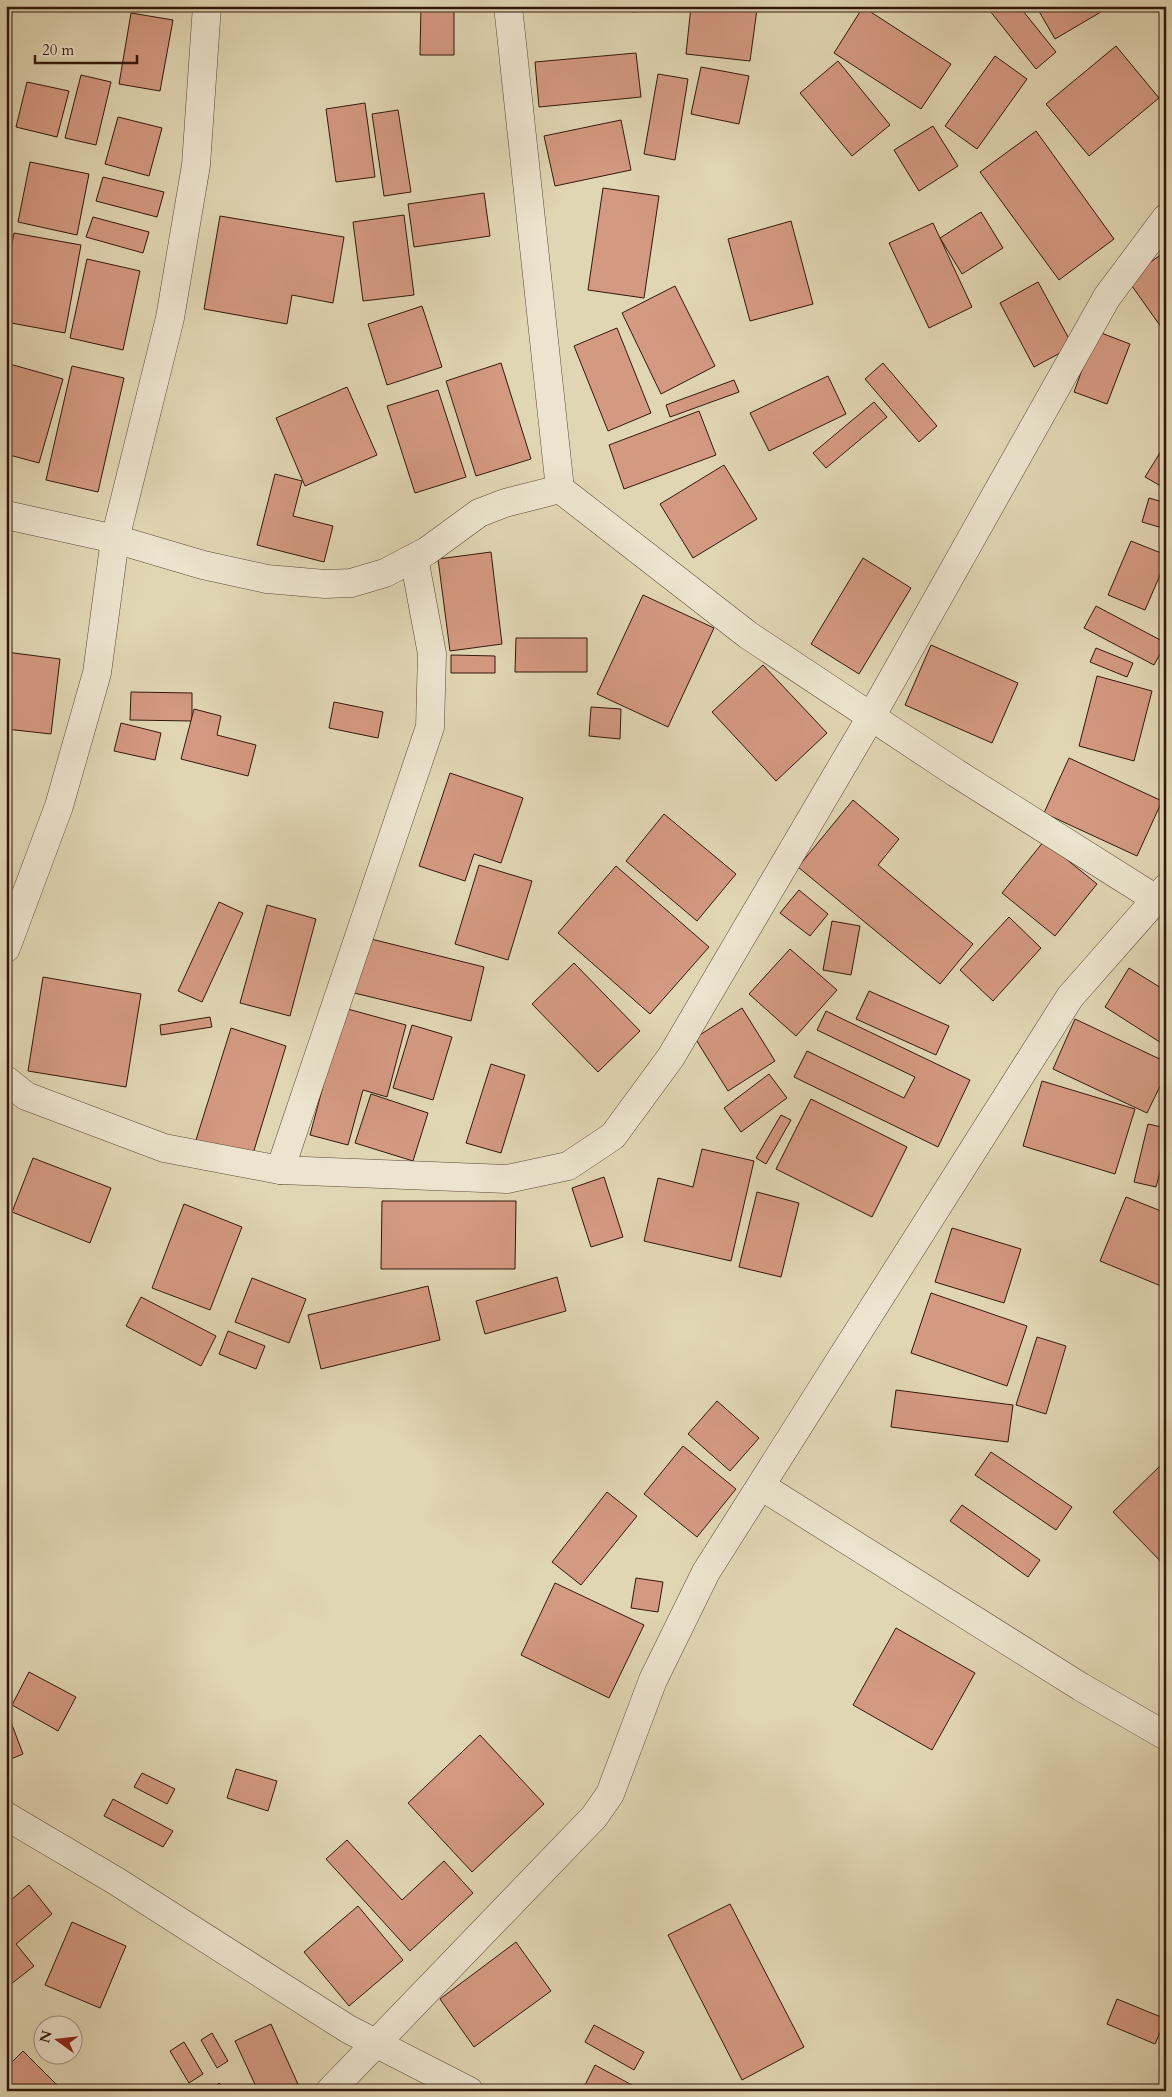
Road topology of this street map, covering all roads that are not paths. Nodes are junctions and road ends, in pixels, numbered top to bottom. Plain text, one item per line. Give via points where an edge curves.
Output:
1 (207, 6) edge
2 (508, 6) edge
3 (1166, 218) edge
4 (560, 489) junction
5 (6, 515) edge
6 (115, 539) junction
7 (414, 558) junction
8 (871, 717) junction
9 (1161, 893) edge
10 (6, 948) edge
11 (6, 1080) edge
12 (280, 1170) junction
13 (761, 1486) junction
14 (1166, 1736) edge
15 (6, 1816) edge
16 (374, 2044) junction
17 (330, 2091) edge
18 (469, 2091) edge

1 - 6 street via 196,165 170,318
2 - 4 street
3 - 8 street via 1107,297
4 - 7 street via 479,513
4 - 8 street via 748,635
5 - 6 street
6 - 7 street via 203,565 267,579 325,584 351,583 385,573
6 - 10 street via 97,673 59,806
7 - 12 street via 432,654 430,727
8 - 9 street via 956,774
8 - 12 street via 671,1057 613,1136 568,1166 507,1178
9 - 13 street via 1070,997
11 - 12 street via 26,1096 164,1148
13 - 14 street via 1081,1688
13 - 16 street via 706,1572 653,1680 610,1794 594,1817
15 - 16 street via 116,1881
16 - 17 street
16 - 18 street

